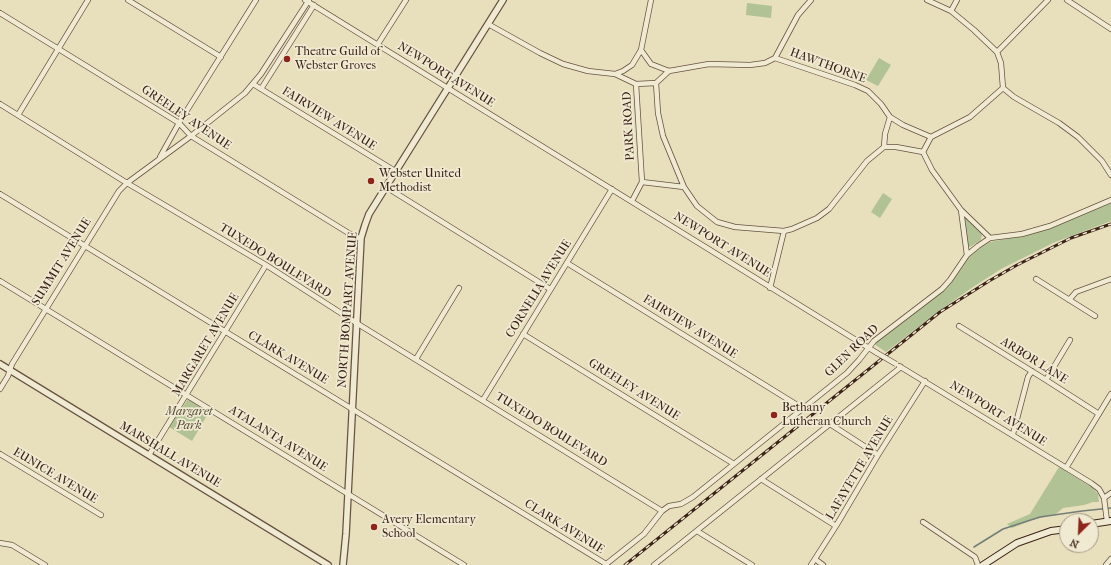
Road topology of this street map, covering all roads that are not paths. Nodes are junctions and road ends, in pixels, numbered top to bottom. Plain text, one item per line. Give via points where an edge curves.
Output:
1 (88, 0) edge
2 (128, 0) edge
3 (256, 0) edge
4 (406, 0) edge
5 (503, 0) edge
6 (651, 0) edge
7 (810, 0) edge
8 (927, 0) edge
9 (958, 0) edge
10 (1048, 0) edge
11 (1067, 0) edge
12 (308, 1) edge
13 (314, 5) junction
14 (950, 11) junction
15 (0, 13) edge
16 (488, 24) junction
17 (1111, 29) edge
18 (378, 44) junction
19 (58, 49) junction
20 (640, 50) junction
21 (997, 52) junction
22 (221, 56) junction
23 (775, 58) junction
24 (669, 71) junction
25 (615, 74) junction
26 (656, 83) junction
27 (253, 84) junction
28 (636, 84) junction
29 (448, 88) junction
30 (1003, 88) junction
31 (261, 89) junction
32 (0, 104) edge
33 (18, 115) junction
34 (890, 117) junction
35 (179, 123) junction
36 (191, 136) junction
37 (931, 137) junction
38 (884, 147) junction
39 (923, 152) junction
40 (158, 160) junction
41 (395, 172) junction
42 (1111, 175) edge
43 (642, 182) junction
44 (127, 183) junction
45 (386, 187) junction
46 (684, 187) junction
47 (612, 189) junction
48 (0, 194) edge
49 (1111, 200) edge
50 (632, 201) junction
51 (961, 210) junction
52 (784, 231) junction
53 (362, 238) junction
54 (990, 238) junction
55 (85, 245) junction
56 (967, 255) junction
57 (567, 263) junction
58 (266, 265) junction
59 (1036, 279) dead end
60 (1111, 279) edge
61 (0, 281) edge
62 (459, 288) dead end
63 (770, 288) junction
64 (550, 289) junction
65 (1069, 300) junction
66 (46, 308) junction
67 (1095, 316) dead end
68 (358, 324) junction
69 (959, 326) dead end
70 (226, 332) junction
71 (523, 334) junction
72 (1070, 340) dead end
73 (868, 347) junction
74 (416, 359) junction
75 (0, 364) edge
76 (901, 367) junction
77 (10, 370) junction
78 (1032, 371) junction
79 (925, 380) junction
80 (1046, 380) junction
81 (0, 389) edge
82 (1111, 394) edge
83 (187, 395) junction
84 (483, 400) junction
85 (802, 408) junction
86 (353, 409) junction
87 (1099, 414) junction
88 (830, 424) junction
89 (1013, 434) junction
90 (0, 454) edge
91 (149, 455) junction
92 (878, 455) junction
93 (734, 464) junction
94 (1066, 468) junction
95 (761, 479) junction
96 (1111, 493) edge
97 (348, 494) junction
98 (1104, 498) junction
99 (662, 511) junction
100 (100, 515) dead end
101 (1109, 521) edge
102 (923, 522) dead end
103 (1099, 523) edge
104 (836, 526) junction
105 (1059, 530) edge
106 (697, 531) junction
107 (0, 543) edge
108 (815, 559) junction
109 (1111, 560) edge
110 (45, 565) edge
111 (328, 565) edge
112 (343, 565) edge
113 (464, 565) edge
114 (606, 565) edge
115 (654, 565) edge
116 (752, 565) edge
117 (811, 565) edge
118 (823, 565) edge
119 (978, 565) edge
120 (982, 565) edge
121 (1106, 565) edge

1 - 19 street
2 - 22 street
3 - 22 street, SUMMIT AVENUE
4 - 18 street
5 - 16 street, NORTH BOMPART AVENUE
6 - 20 street
7 - 23 street via 798,16
8 - 14 street
9 - 14 street
10 - 21 street
11 - 17 street
12 - 13 street, NEWPORT AVENUE
12 - 27 street, SUMMIT AVENUE
13 - 18 street, NEWPORT AVENUE
13 - 31 street
14 - 21 street
15 - 19 street, GREELEY AVENUE
16 - 25 street via 563,64 588,71
16 - 29 street, NORTH BOMPART AVENUE
18 - 29 street, NEWPORT AVENUE
19 - 33 street
19 - 35 street, GREELEY AVENUE
20 - 24 street via 651,64
20 - 25 street via 632,65
21 - 30 street via 1001,63
22 - 35 street, SUMMIT AVENUE
23 - 24 street, HAWTHORNE via 765,63 750,65 709,64
23 - 34 street, HAWTHORNE via 868,91
24 - 26 street
25 - 28 street, PARK ROAD
26 - 28 street
26 - 46 street via 658,114 663,136
27 - 31 street, FAIRVIEW AVENUE
27 - 36 street, SUMMIT AVENUE
28 - 43 street, PARK ROAD
29 - 41 street, NORTH BOMPART AVENUE
29 - 47 street, NEWPORT AVENUE
30 - 37 street via 970,117
30 - 42 street via 1078,137 1102,160
31 - 41 street, FAIRVIEW AVENUE
32 - 33 street, TUXEDO BOULEVARD
33 - 44 street, TUXEDO BOULEVARD
34 - 37 street, HAWTHORNE
34 - 38 street
35 - 36 street, GREELEY AVENUE
35 - 40 street, SUMMIT AVENUE
36 - 40 street, SUMMIT AVENUE
36 - 53 street, GREELEY AVENUE via 355,238
37 - 39 street
38 - 39 street via 896,146
38 - 52 street via 867,161 829,209 817,218
39 - 51 street via 932,170
40 - 44 street, SUMMIT AVENUE
41 - 45 street, NORTH BOMPART AVENUE
43 - 46 street
43 - 50 street
44 - 55 street, SUMMIT AVENUE via 116,194
44 - 58 street, TUXEDO BOULEVARD
45 - 53 street, NORTH BOMPART AVENUE via 369,214
45 - 64 street
46 - 52 street via 697,206 717,222 735,227
47 - 50 street, NEWPORT AVENUE
47 - 57 street, CORNELIA AVENUE
48 - 55 street, CLARK AVENUE
49 - 54 street, GLEN ROAD via 1050,226 1022,234
50 - 63 street, NEWPORT AVENUE
51 - 54 street
51 - 56 street
52 - 63 street
53 - 68 street, NORTH BOMPART AVENUE
54 - 56 street, GLEN ROAD
55 - 66 street, SUMMIT AVENUE
55 - 70 street, CLARK AVENUE
56 - 73 street, GLEN ROAD via 942,289
57 - 64 street, CORNELIA AVENUE
57 - 85 street, FAIRVIEW AVENUE
58 - 68 street, TUXEDO BOULEVARD
58 - 70 street, MARGARET AVENUE
59 - 65 street
60 - 65 street via 1076,292
61 - 66 street, ATALANTA AVENUE
62 - 74 street
63 - 73 street, NEWPORT AVENUE
64 - 71 street, CORNELIA AVENUE
65 - 67 street
66 - 77 street, SUMMIT AVENUE
66 - 83 street, ATALANTA AVENUE
68 - 74 street, TUXEDO BOULEVARD
68 - 86 street, NORTH BOMPART AVENUE
69 - 78 street, ARBOR LANE
70 - 83 street, MARGARET AVENUE
70 - 86 street, CLARK AVENUE
71 - 84 street, CORNELIA AVENUE
71 - 93 street, GREELEY AVENUE
72 - 80 street
73 - 76 street, NEWPORT AVENUE, bridge
73 - 85 street, GLEN ROAD via 847,373
74 - 84 street, TUXEDO BOULEVARD
75 - 77 street, MARSHALL AVENUE
76 - 79 street, NEWPORT AVENUE
76 - 88 street
77 - 81 street, SUMMIT AVENUE
77 - 91 street, MARSHALL AVENUE
78 - 80 street, ARBOR LANE
78 - 89 street via 1028,377
79 - 89 street, NEWPORT AVENUE
79 - 92 street, LAFAYETTE AVENUE
80 - 87 street, ARBOR LANE
82 - 87 street
83 - 91 street, MARGARET AVENUE
83 - 97 street, ATALANTA AVENUE
84 - 99 street, TUXEDO BOULEVARD
85 - 93 street, GLEN ROAD
86 - 97 street, NORTH BOMPART AVENUE
86 - 114 street, CLARK AVENUE
87 - 94 street
88 - 92 street
88 - 95 street
89 - 94 street, NEWPORT AVENUE
90 - 100 street, EUNICE AVENUE
91 - 111 street, MARSHALL AVENUE
92 - 104 street, LAFAYETTE AVENUE
93 - 99 street, GLEN ROAD via 681,504 669,506
94 - 98 street, NEWPORT AVENUE via 1092,483
95 - 104 street
95 - 106 street
96 - 98 street
97 - 112 street, NORTH BOMPART AVENUE
97 - 113 street, ATALANTA AVENUE
98 - 101 street
99 - 114 street via 644,534
101 - 103 main road
102 - 119 street via 975,557
104 - 108 street, LAFAYETTE AVENUE
105 - 120 main road via 1017,543
106 - 115 street
106 - 116 street
107 - 110 street via 12,545
108 - 117 street, LAFAYETTE AVENUE
108 - 118 street
109 - 121 street

